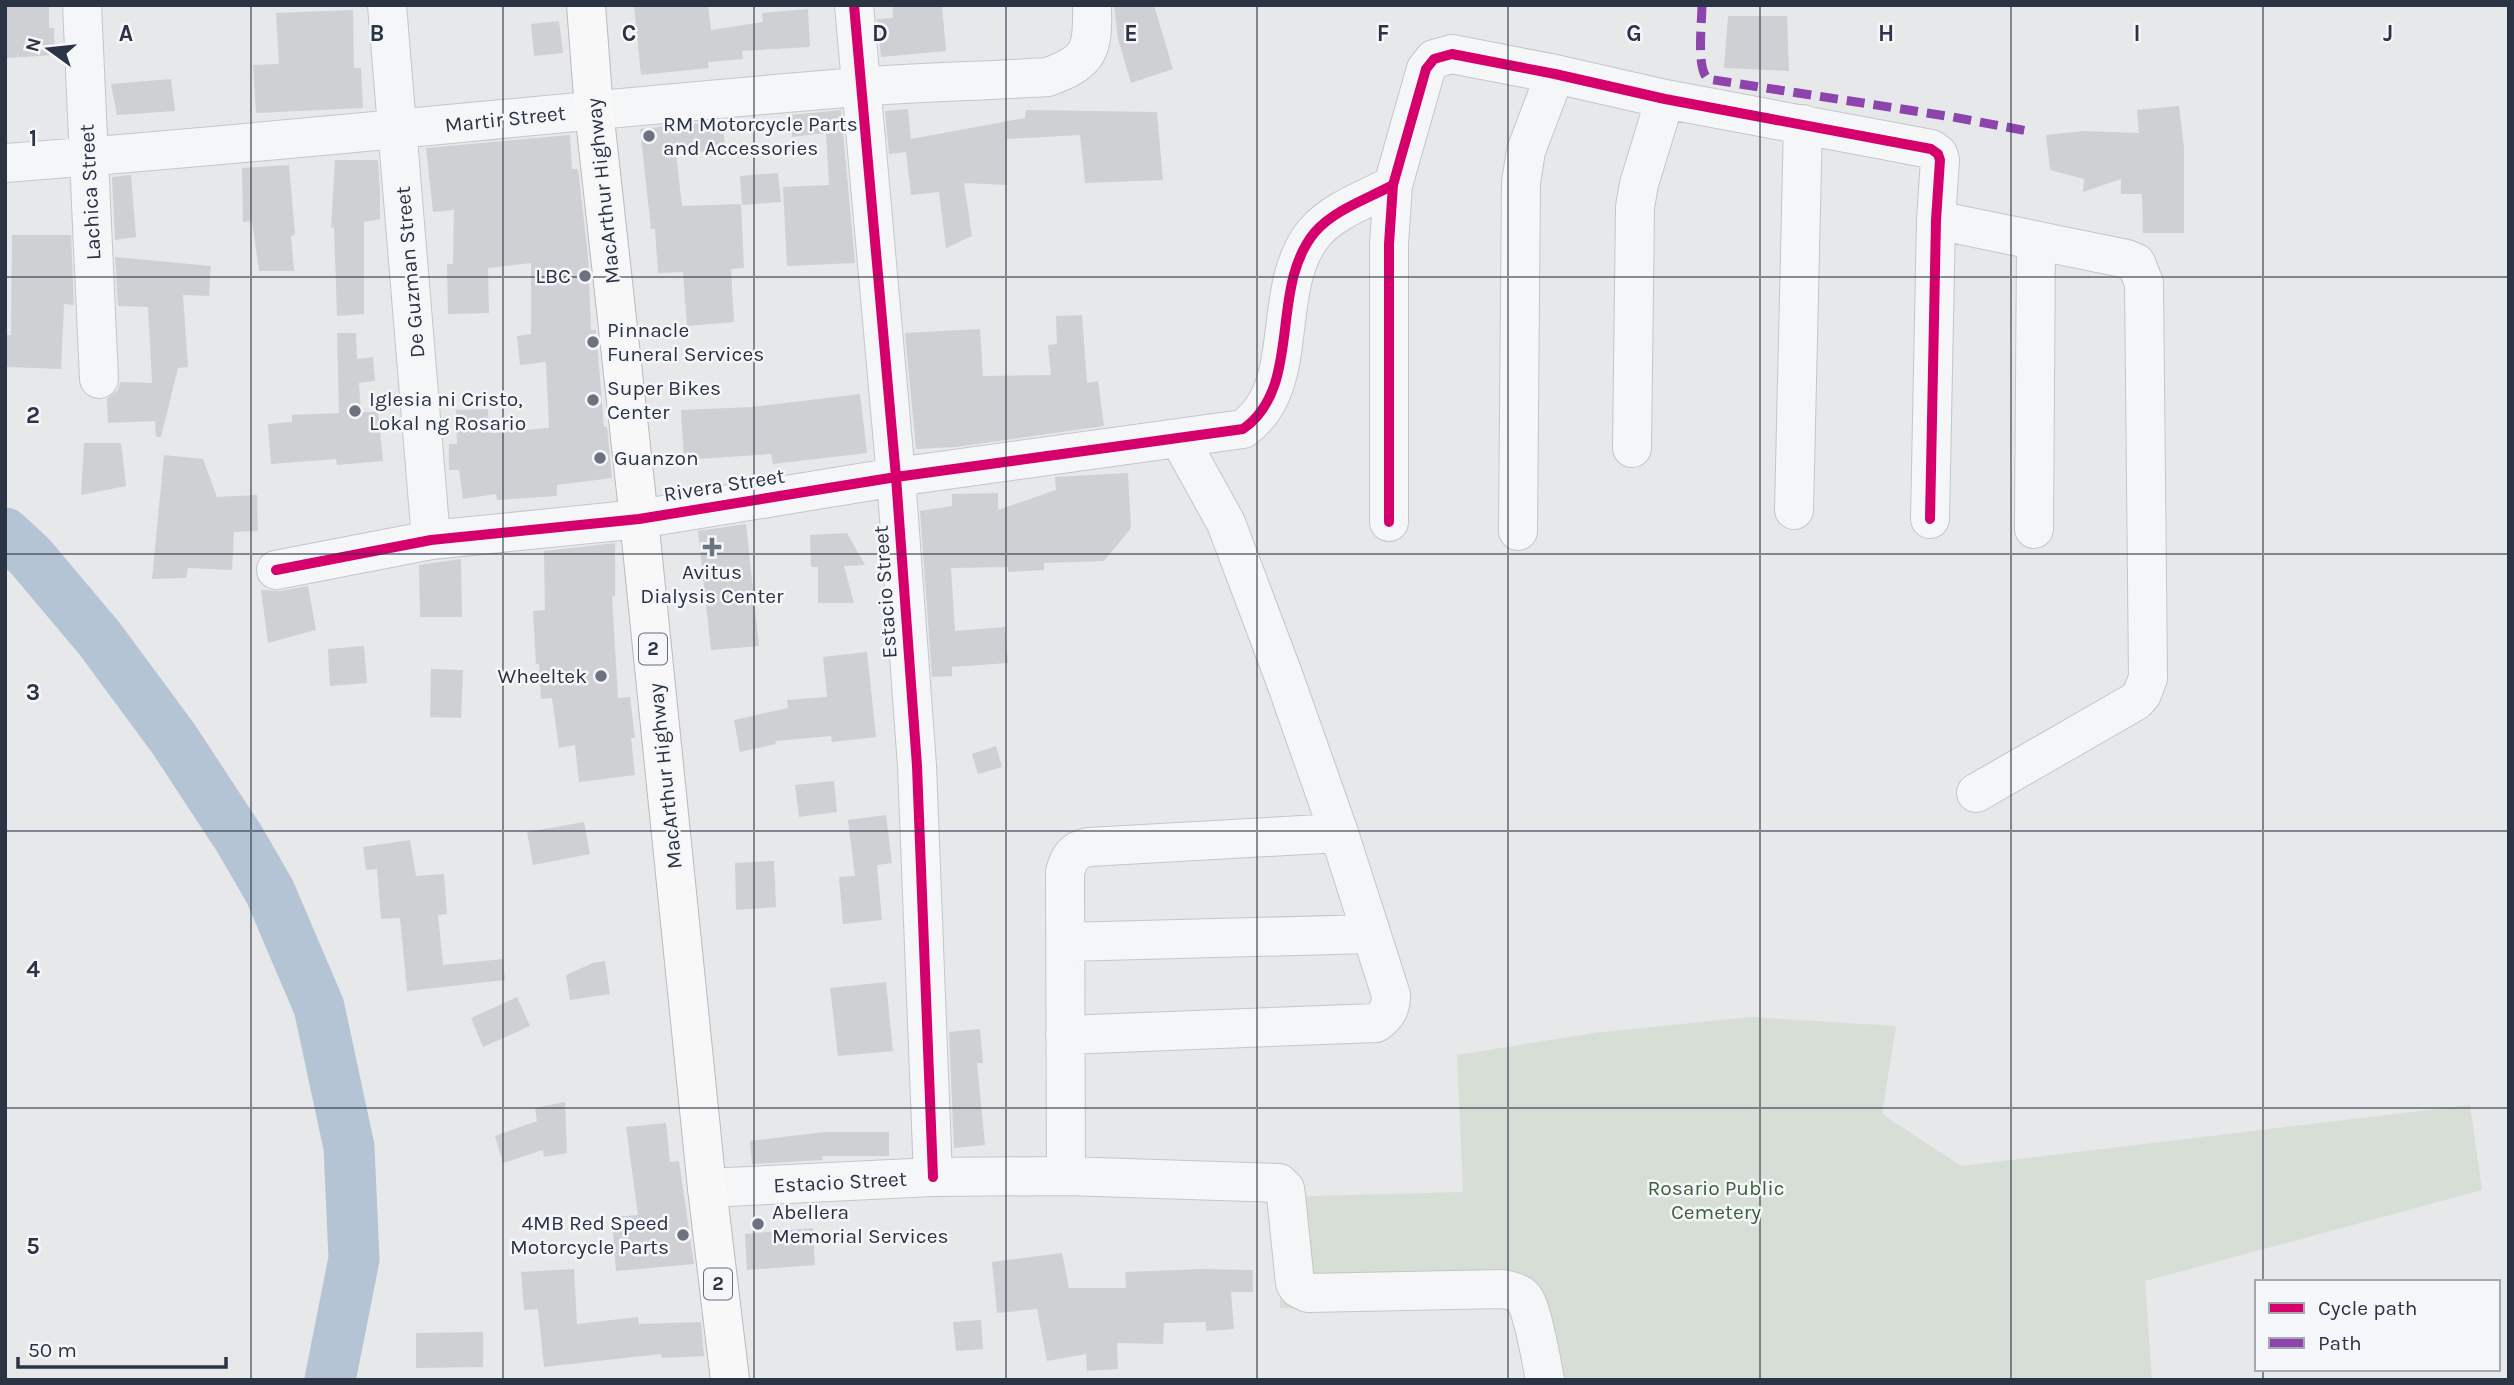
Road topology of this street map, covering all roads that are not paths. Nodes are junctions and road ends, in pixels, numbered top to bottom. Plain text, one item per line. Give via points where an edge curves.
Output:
1 (82, 5) edge
2 (387, 5) edge
3 (586, 5) edge
4 (854, 5) edge
5 (1092, 5) edge
6 (1555, 74) junction
7 (861, 87) junction
8 (1665, 99) junction
9 (594, 110) junction
10 (1802, 124) junction
11 (399, 130) junction
12 (88, 157) junction
13 (5, 163) edge
14 (1393, 185) junction
15 (1936, 220) junction
16 (2036, 242) junction
17 (99, 379) dead end
18 (1179, 438) junction
19 (1632, 448) dead end
20 (896, 477) junction
21 (1794, 510) dead end
22 (639, 519) junction
23 (1930, 519) dead end
24 (1389, 522) dead end
25 (2034, 529) dead end
26 (1518, 531) dead end
27 (431, 540) junction
28 (276, 570) dead end
29 (1976, 793) dead end
30 (1339, 833) junction
31 (1370, 934) junction
32 (1066, 942) junction
33 (1065, 1035) junction
34 (933, 1177) junction
35 (1066, 1177) junction
36 (707, 1188) junction
37 (730, 1380) edge
38 (1545, 1380) edge

1 - 12 street, Lachica Street
2 - 11 street, De Guzman Street
3 - 9 highway, MacArthur Highway / 2
4 - 7 street, Estacio Street
5 - 7 street, Martir Street via 1093,27 1084,59 1048,77
6 - 8 street
6 - 14 street via 1452,54 1434,59 1426,69
6 - 26 street via 1526,151 1521,182
7 - 9 street, Martir Street
7 - 20 street, Estacio Street
8 - 10 street
8 - 19 street via 1635,207
9 - 11 street, Martir Street
9 - 22 highway, MacArthur Highway / 2
10 - 15 street via 1935,151 1940,160
10 - 21 street
11 - 12 street, Martir Street
11 - 27 street, De Guzman Street
12 - 13 street, Martir Street
12 - 17 street, Lachica Street
14 - 18 street, Rivera Street via 1329,219 1300,253 1278,373 1258,418 1243,429
14 - 24 street
15 - 16 street
15 - 23 street
16 - 25 street
16 - 29 street via 2136,263 2144,283 2148,677 2136,701
18 - 20 street, Rivera Street
18 - 30 street via 1226,523
20 - 22 street, Rivera Street
20 - 34 street, Estacio Street via 917,766
22 - 27 street, Rivera Street
22 - 36 highway, MacArthur Highway / 2
27 - 28 street, Rivera Street
30 - 31 street
30 - 32 street via 1081,849 1069,859 1065,872
31 - 32 street
31 - 33 street via 1391,995 1388,1011 1376,1023
32 - 33 street
33 - 35 street
34 - 35 street
34 - 36 street, Estacio Street
35 - 38 street via 1279,1183 1285,1189 1298,1288 1308,1293 1516,1292 1526,1298
36 - 37 highway, MacArthur Highway / 2

